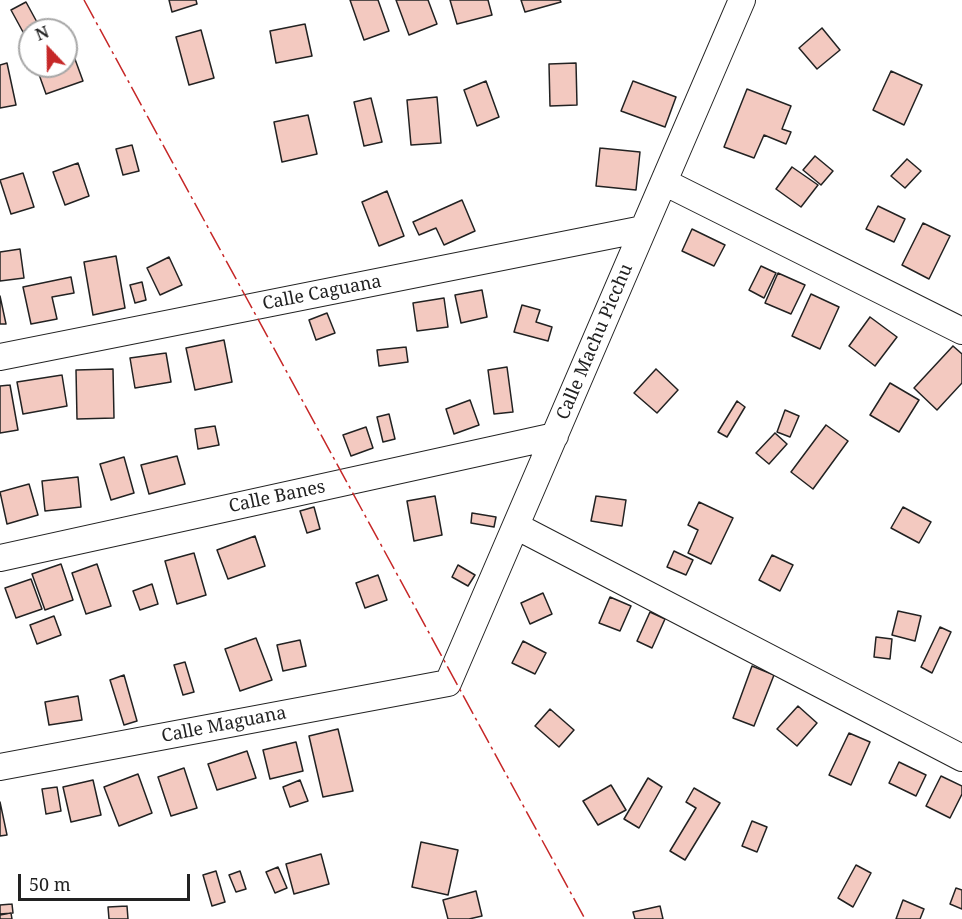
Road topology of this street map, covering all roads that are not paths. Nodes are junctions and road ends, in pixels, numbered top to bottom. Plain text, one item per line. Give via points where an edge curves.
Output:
1 (742, 0) edge
2 (664, 182) junction
3 (644, 229) junction
4 (962, 331) edge
5 (0, 357) edge
6 (555, 436) junction
7 (516, 526) junction
8 (0, 558) edge
9 (448, 683) joint
10 (962, 758) edge
11 (0, 767) edge

1 - 2 street, Calle Machu Picchu
2 - 3 street, Calle Machu Picchu
2 - 4 street
3 - 5 street, Calle Caguana
3 - 6 street, Calle Machu Picchu
6 - 7 street, Calle Machu Picchu
6 - 8 street, Calle Banes
7 - 9 street, Calle Machu Picchu
7 - 10 street
9 - 11 street, Calle Maguana

